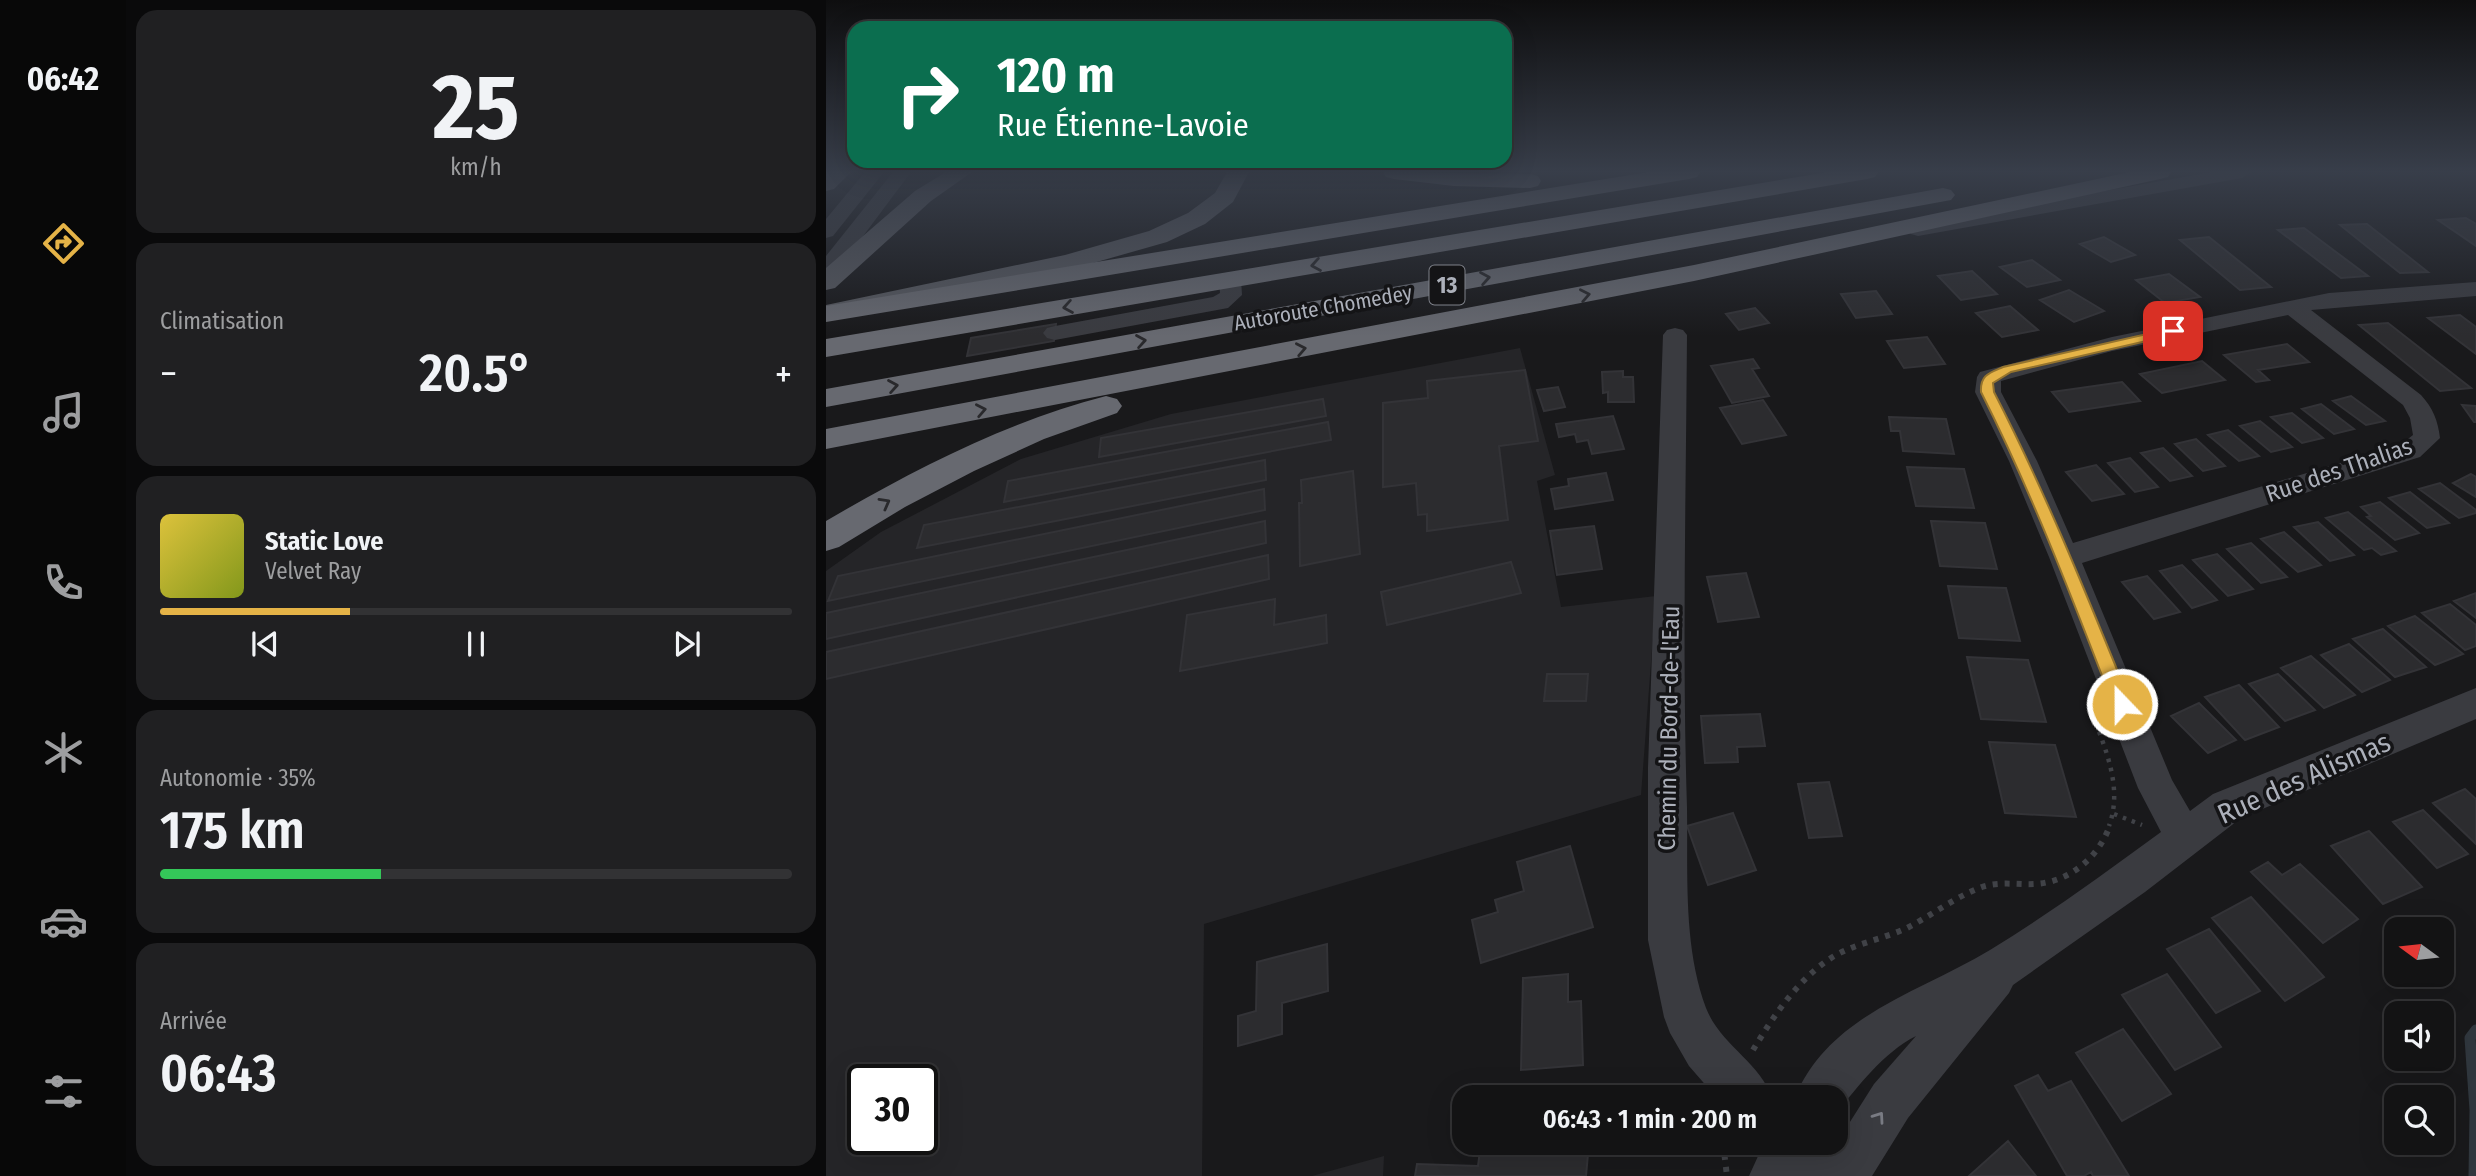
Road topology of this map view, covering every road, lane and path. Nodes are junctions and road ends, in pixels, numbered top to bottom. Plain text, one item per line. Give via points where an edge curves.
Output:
1 (860, 227) edge
2 (888, 227) edge
3 (1179, 227) edge
4 (1355, 227) edge
5 (1540, 227) edge
6 (1745, 227) edge
7 (1916, 227) edge
8 (1934, 227) edge
9 (1844, 243) junction
10 (826, 271) edge
11 (1230, 279) junction
12 (826, 282) edge
13 (2476, 289) edge
14 (2292, 307) junction
15 (826, 314) edge
16 (1055, 332) dead end
17 (1108, 335) junction
18 (1675, 335) dead end
19 (826, 348) edge
20 (1234, 362) junction
21 (826, 398) edge
22 (826, 439) edge
23 (826, 538) edge
24 (2064, 557) junction
25 (2088, 701) dead end
26 (2476, 703) edge
27 (2114, 814) junction
28 (2140, 824) dead end
29 (2185, 838) junction
30 (2004, 966) junction
31 (1754, 1047) dead end
32 (1737, 1085) edge
33 (1829, 1085) edge
34 (1724, 1155) edge
35 (1783, 1155) edge
36 (1811, 1155) edge
37 (1727, 1176) edge
38 (1774, 1176) edge
39 (1835, 1176) edge
40 (1844, 1176) edge

1 - 10 street
2 - 12 main road
3 - 15 main road via 1133,245 1063,263
4 - 15 highway
5 -> 11 highway, Autoroute Chomedey / 13
17 -> 6 highway, Autoroute Chomedey / 13
7 - 9 highway
8 - 9 street
20 -> 9 highway
11 - 17 street via 1231,295 1220,303
11 -> 19 highway, Autoroute Chomedey / 13
13 - 14 street
14 - 24 street via 2112,344 1989,377 1987,392
14 - 24 street, Rue des Thalias via 2412,400 2425,419 2427,438 2410,451
16 - 17 street
21 -> 17 highway, Autoroute Chomedey / 13
18 - 32 street, Chemin du Bord-de-l'Eau via 1667,768 1669,940 1686,1017 1705,1051
22 -> 20 highway
23 -> 20 highway via 933,477 1012,441
24 - 29 street via 2157,788
25 - 27 path via 2114,783
26 - 29 street, Rue des Alismas via 2227,806
27 - 28 path
27 - 31 path via 2100,848 2070,873 2037,884 1986,886 1910,926 1829,959 1806,978
29 - 30 street, Rue des Alismas
30 - 33 street, Rue des Alismas via 1890,1025
40 -> 30 street, Rue des Alismas via 1891,1101
34 - 37 path
35 - 38 street
36 - 39 street

